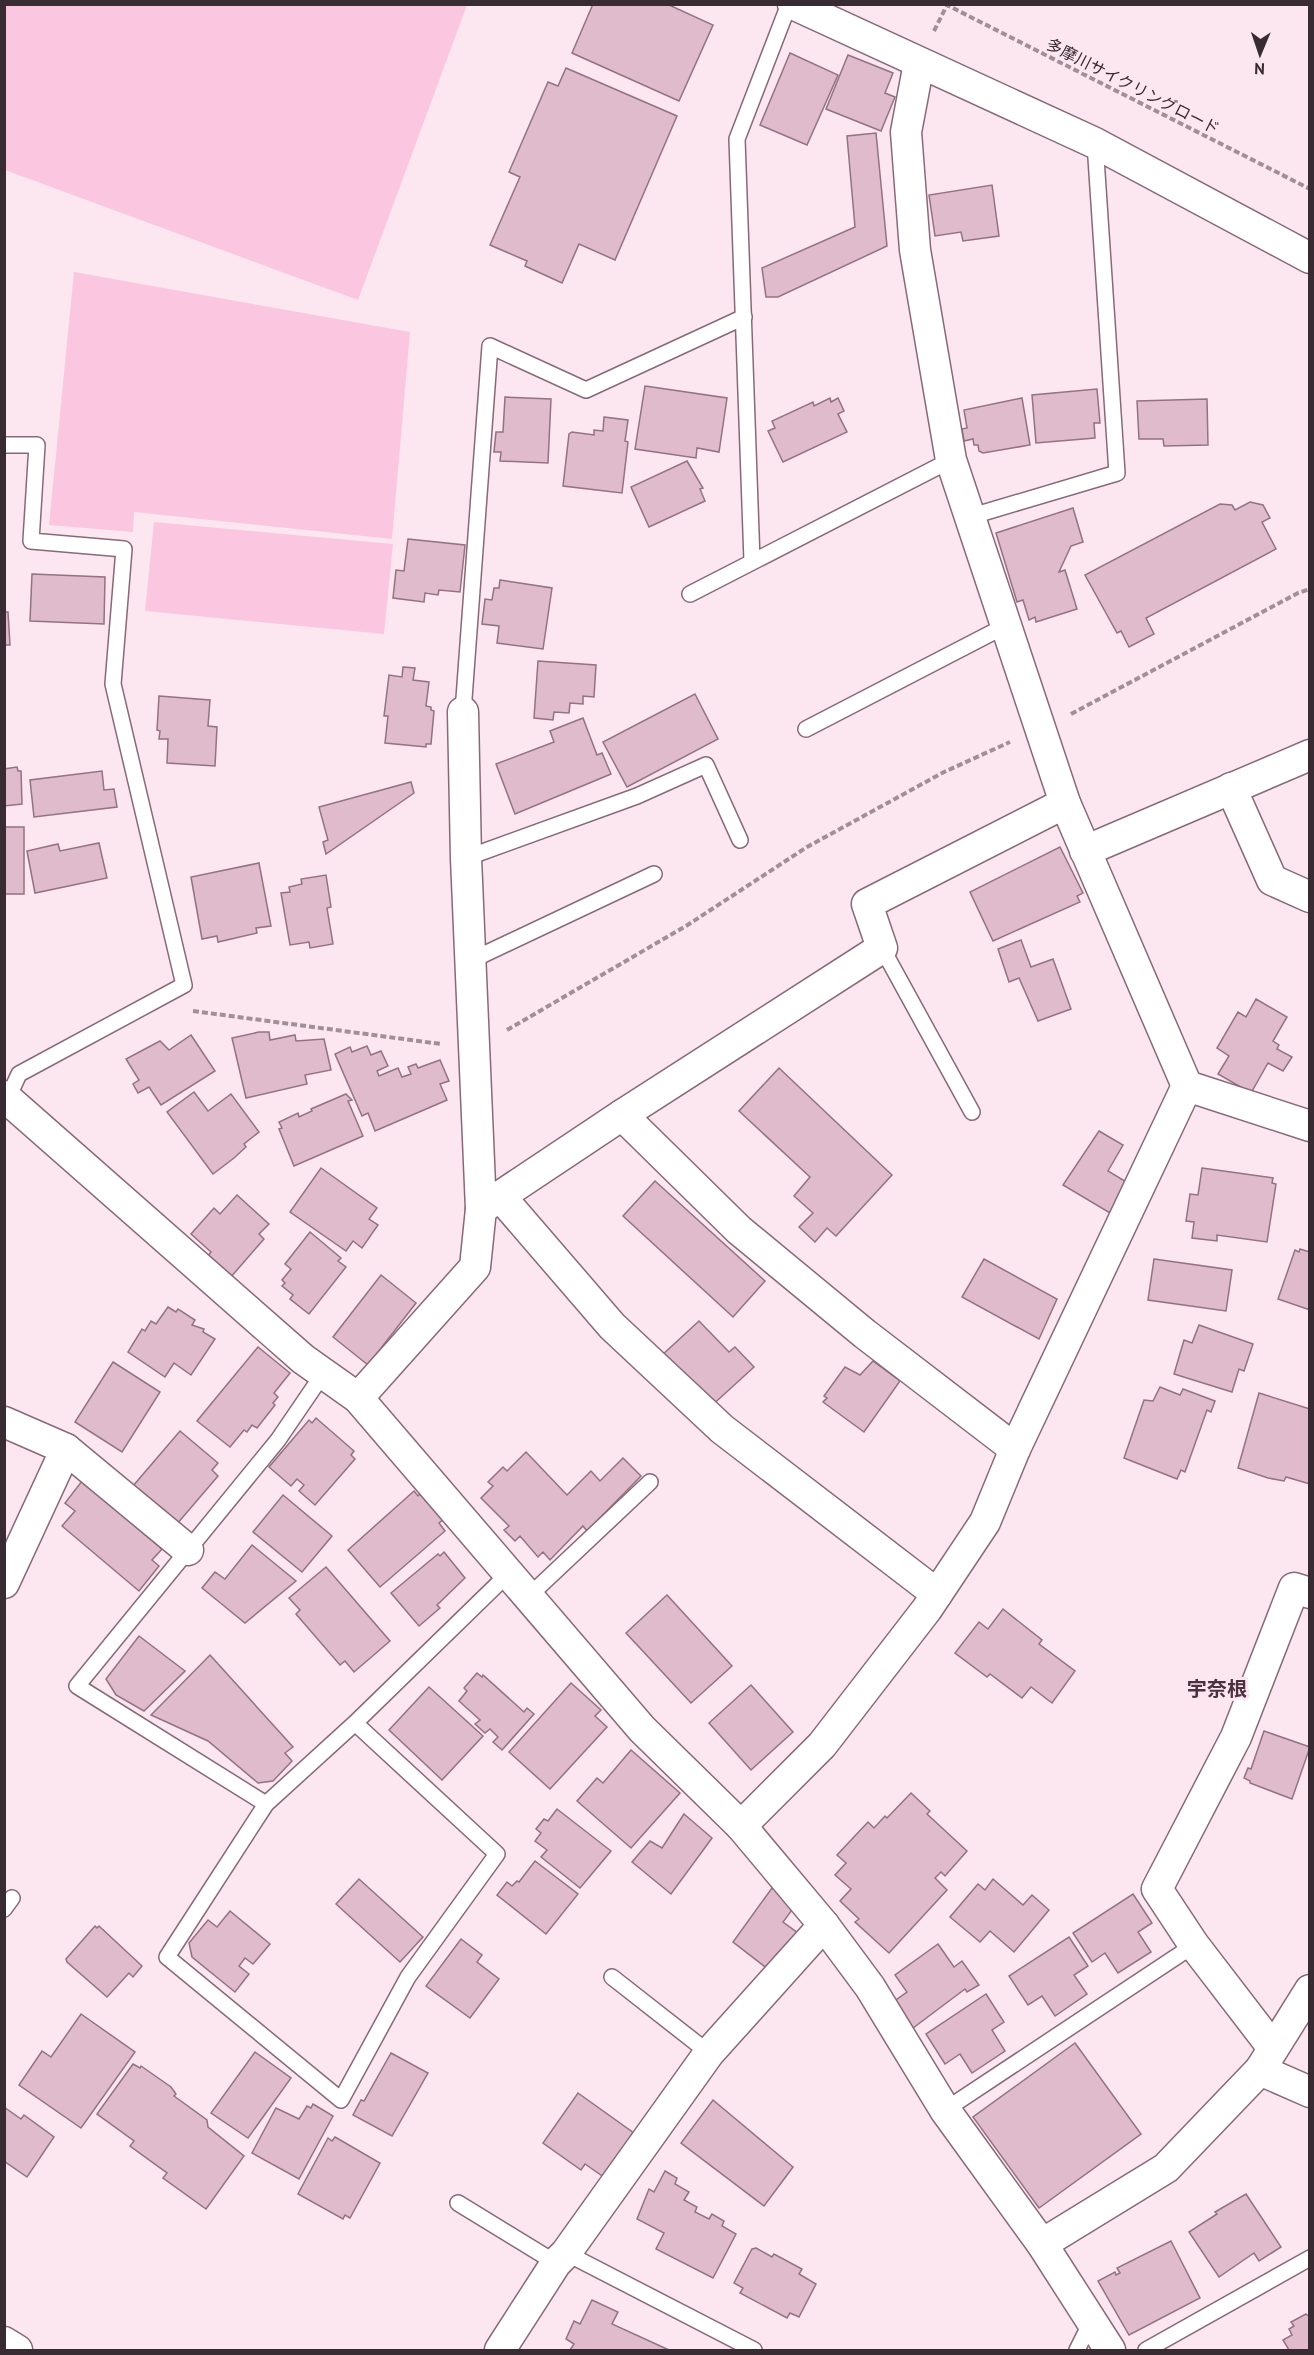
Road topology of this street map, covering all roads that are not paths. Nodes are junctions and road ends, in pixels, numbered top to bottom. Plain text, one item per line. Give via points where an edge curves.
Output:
1 (791, 4) edge
2 (919, 63) junction
3 (1095, 143) junction
4 (1310, 258) edge
5 (744, 317) junction
6 (4, 445) edge
7 (951, 460) junction
8 (969, 516) junction
9 (752, 561) junction
10 (690, 594) dead end
11 (1005, 626) junction
12 (463, 712) joint
13 (806, 729) dead end
14 (1310, 755) edge
15 (1232, 788) junction
16 (1065, 803) junction
17 (740, 840) dead end
18 (1085, 851) junction
19 (466, 858) junction
20 (654, 874) dead end
21 (1310, 897) edge
22 (882, 948) junction
23 (472, 960) junction
24 (1186, 1086) junction
25 (6, 1097) edge
26 (972, 1112) dead end
27 (622, 1115) junction
28 (1310, 1126) edge
29 (491, 1203) junction
30 (323, 1374) junction
31 (358, 1398) junction
32 (4, 1422) edge
33 (66, 1449) junction
34 (1015, 1449) junction
35 (650, 1482) dead end
36 (188, 1550) junction
37 (509, 1573) junction
38 (4, 1583) edge
39 (1310, 1593) edge
40 (937, 1594) junction
41 (529, 1596) junction
42 (355, 1723) junction
43 (266, 1804) junction
44 (741, 1826) junction
45 (824, 1925) junction
46 (1194, 1945) junction
47 (612, 1977) dead end
48 (1310, 1990) edge
49 (709, 2053) junction
50 (1267, 2059) junction
51 (1310, 2092) edge
52 (945, 2110) junction
53 (458, 2203) dead end
54 (1042, 2244) junction
55 (561, 2258) junction
56 (1310, 2258) edge
57 (1091, 2322) junction
58 (4, 2342) edge
59 (504, 2349) edge
60 (17, 2350) edge
61 (754, 2350) edge
62 (1077, 2350) edge
63 (1110, 2350) edge
64 (1146, 2350) edge

1 - 2 street
1 - 5 lane via 737,139
2 - 3 street
2 - 7 street via 906,132 913,226
3 - 4 street
3 - 8 lane via 1117,473
5 - 9 lane
5 - 12 lane via 586,390 490,346
6 - 25 lane via 37,445 31,541 124,549 113,684 184,985 19,1074
7 - 8 street
7 - 9 lane
8 - 11 street
9 - 10 lane
11 - 13 lane
11 - 16 street
12 - 19 street
14 - 15 street
15 - 18 street
15 - 21 street via 1272,880
16 - 18 street
16 - 22 street via 867,904
17 - 19 lane via 706,765 637,796
18 - 24 street
19 - 23 street
20 - 23 lane
22 - 26 lane
22 - 27 street
23 - 29 street
24 - 28 street
24 - 34 street
25 - 30 street
27 - 29 street
27 - 34 street via 739,1230 865,1334
29 - 31 street via 475,1267
29 - 40 street via 612,1326 722,1429
30 - 31 street
30 - 36 lane via 278,1440
31 - 37 street
32 - 33 street
33 - 36 street
33 - 38 street
34 - 40 street via 985,1522
35 - 41 lane
36 - 43 lane via 77,1686
37 - 41 street
37 - 42 lane
39 - 46 street via 1294,1588 1236,1737 1157,1889
40 - 44 street via 822,1745
41 - 44 street via 642,1729
42 - 43 lane
42 - 43 lane via 497,1854 408,1977 341,2100 167,1957
44 - 45 street
45 - 49 street
45 - 52 street via 870,1987
46 - 50 street
46 - 52 lane
47 - 49 lane
48 - 50 street
49 - 55 street
50 - 51 street
50 - 54 street via 1166,2168
52 - 54 street
53 - 55 lane
54 - 57 street
55 - 59 street
55 - 61 lane
56 - 64 lane
57 - 62 lane
57 - 63 street
58 - 60 street

